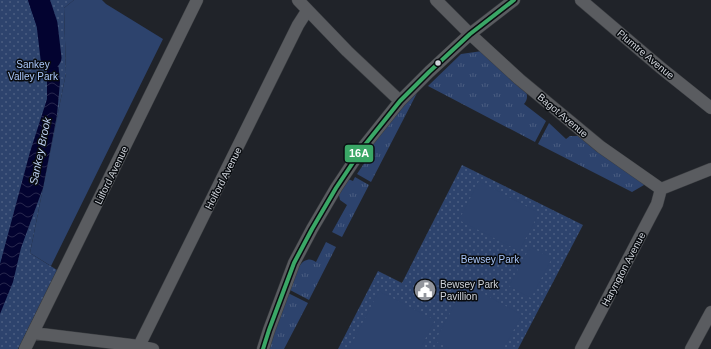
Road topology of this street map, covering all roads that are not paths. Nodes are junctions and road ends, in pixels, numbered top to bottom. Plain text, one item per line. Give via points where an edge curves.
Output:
1 (298, 0) edge
2 (436, 0) edge
3 (514, 0) edge
4 (581, 0) edge
5 (192, 2) edge
6 (307, 10) junction
7 (470, 34) junction
8 (400, 101) junction
9 (711, 108) edge
10 (711, 168) edge
11 (661, 188) junction
12 (711, 312) edge
13 (33, 333) junction
14 (139, 346) junction
15 (25, 349) edge
16 (153, 349) edge
17 (263, 349) edge
18 (581, 349) edge
19 (691, 349) edge

1 - 6 street
2 - 7 street, Bagot Avenue
3 - 7 street
4 - 9 street, Plumtre Avenue
5 - 13 street, Lilford Avenue
6 - 8 street
6 - 14 street, Holford Avenue
7 - 8 street
7 - 11 street, Bagot Avenue via 601,147
8 - 17 street via 364,146 312,229 294,263
10 - 11 street
11 - 18 street, Haryngton Avenue via 657,204
12 - 19 street
13 - 14 street
13 - 15 street, Lilford Avenue
14 - 16 street

